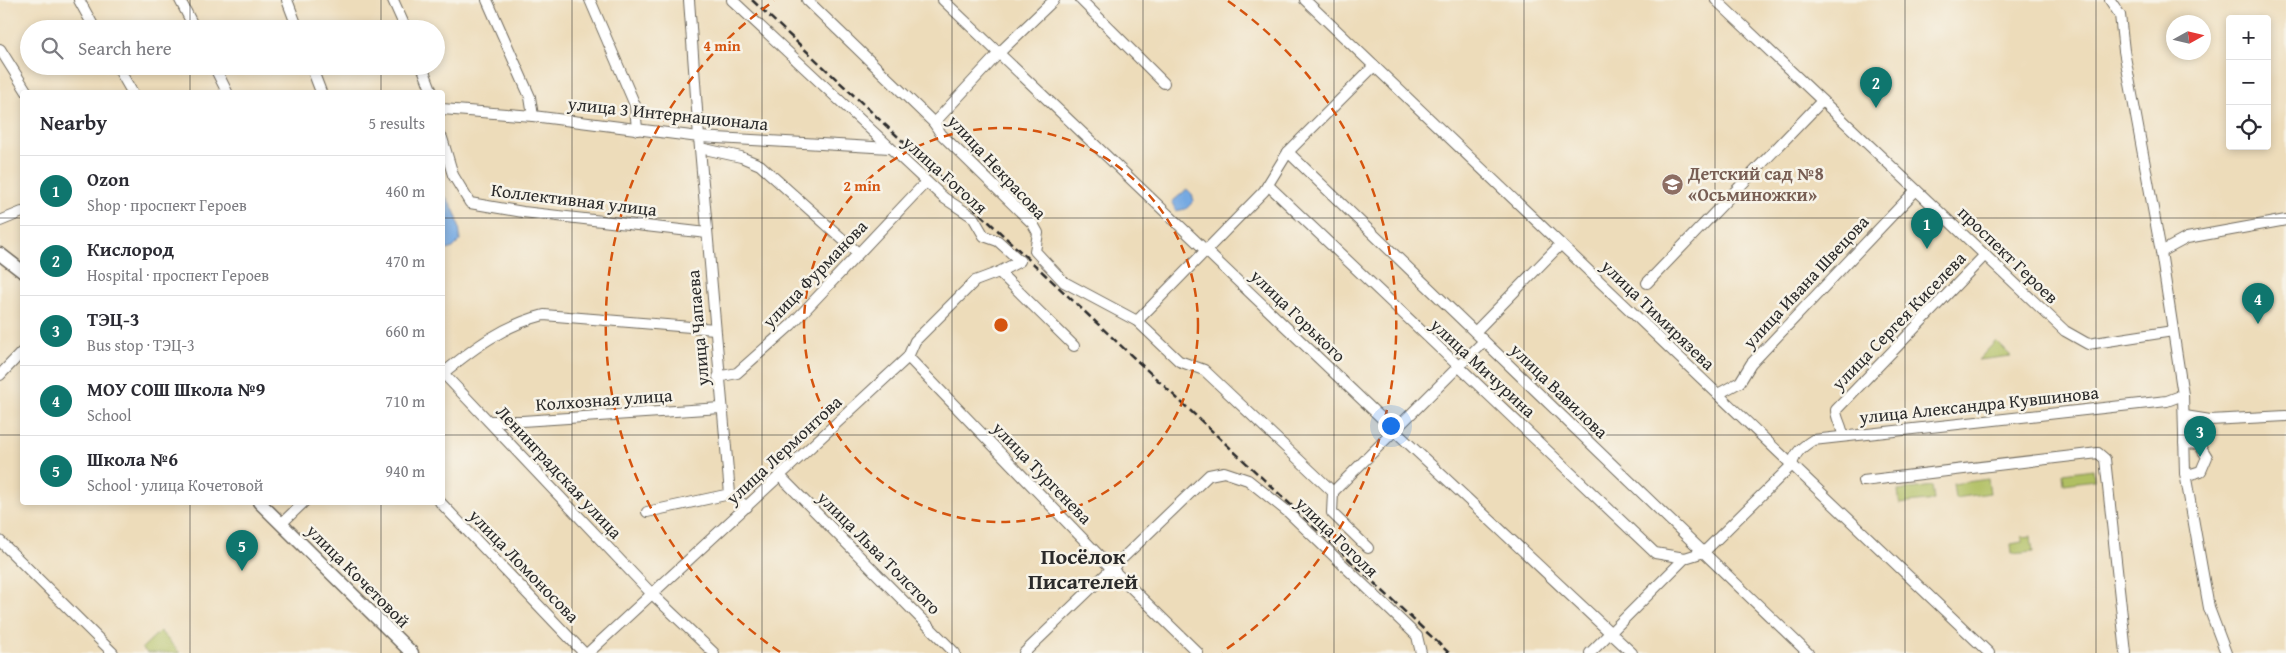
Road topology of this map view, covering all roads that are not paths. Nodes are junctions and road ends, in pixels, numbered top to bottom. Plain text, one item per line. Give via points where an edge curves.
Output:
1 (79, 0) edge
2 (180, 0) edge
3 (287, 0) edge
4 (393, 0) edge
5 (487, 0) edge
6 (590, 0) edge
7 (689, 0) edge
8 (732, 0) edge
9 (807, 0) edge
10 (943, 0) edge
11 (1054, 0) edge
12 (1081, 0) edge
13 (1305, 0) edge
14 (1716, 0) edge
15 (2110, 0) edge
16 (91, 20) edge
17 (190, 20) edge
18 (295, 20) edge
19 (402, 20) edge
20 (0, 49) edge
21 (999, 53) junction
22 (1374, 66) junction
23 (122, 75) edge
24 (218, 75) edge
25 (314, 75) edge
26 (425, 75) edge
27 (1164, 83) dead end
28 (25, 90) edge
29 (131, 90) edge
30 (226, 90) edge
31 (320, 90) edge
32 (431, 90) edge
33 (1822, 100) junction
34 (445, 109) edge
35 (533, 116) junction
36 (934, 124) junction
37 (637, 130) junction
38 (699, 142) junction
39 (445, 148) edge
40 (890, 148) junction
41 (1288, 152) junction
42 (926, 182) junction
43 (1268, 185) junction
44 (1916, 190) junction
45 (20, 213) edge
46 (2286, 220) edge
47 (0, 221) edge
48 (707, 233) junction
49 (1560, 244) junction
50 (1206, 251) junction
51 (2161, 252) junction
52 (858, 253) junction
53 (0, 254) edge
54 (1985, 255) junction
55 (20, 269) edge
56 (999, 272) junction
57 (1647, 283) dead end
58 (1137, 321) junction
59 (715, 329) junction
60 (2173, 331) junction
61 (1475, 332) junction
62 (1484, 341) junction
63 (1074, 346) dead end
64 (20, 354) edge
65 (908, 357) junction
66 (1458, 368) junction
67 (445, 371) edge
68 (0, 374) edge
69 (445, 375) edge
70 (718, 377) junction
71 (1718, 394) junction
72 (2183, 395) junction
73 (721, 408) junction
74 (2185, 416) junction
75 (2286, 416) edge
76 (489, 421) junction
77 (1395, 431) junction
78 (1843, 436) junction
79 (2184, 443) junction
80 (1792, 465) junction
81 (2185, 473) junction
82 (780, 476) junction
83 (1863, 481) dead end
84 (1333, 492) junction
85 (730, 494) junction
86 (262, 505) edge
87 (301, 505) edge
88 (443, 505) edge
89 (747, 507) junction
90 (647, 512) dead end
91 (281, 524) junction
92 (0, 541) edge
93 (1368, 548) dead end
94 (1704, 552) junction
95 (1686, 558) junction
96 (1112, 569) junction
97 (652, 594) junction
98 (1611, 632) junction
99 (112, 653) edge
100 (412, 653) edge
101 (584, 653) edge
102 (588, 653) edge
103 (714, 653) edge
104 (955, 653) edge
105 (1024, 653) edge
106 (1198, 653) edge
107 (1421, 653) edge
108 (1590, 653) edge
109 (1632, 653) edge
110 (1808, 653) edge
111 (1989, 653) edge
112 (2126, 653) edge
113 (2226, 653) edge

1 - 16 street
2 - 17 street
3 - 18 street
4 - 19 street
5 - 35 street via 530,97
6 - 37 street via 634,105
7 - 38 street, улица Чапаева
8 - 40 street, улица Гоголя
9 - 36 street, улица Некрасова
10 - 21 street, улица Горького
11 - 21 street
12 - 27 street
13 - 22 street, улица Тимирязева
14 - 33 street, проспект Героев
15 - 51 street via 2120,15
20 - 28 street
21 - 36 street
21 - 50 street, улица Горького
22 - 41 street
22 - 49 street, улица Тимирязева
23 - 29 street
24 - 30 street
25 - 31 street
26 - 32 street
33 - 44 street, проспект Героев
33 - 57 street
34 - 35 street, улица 3 Интернационала
35 - 37 street, улица 3 Интернационала
36 - 58 street, улица Некрасова via 1033,224 1038,233 1035,251 1064,282
37 - 38 street, улица 3 Интернационала
38 - 40 street, улица 3 Интернационала
38 - 48 street, улица Чапаева
38 - 52 street via 760,165
39 - 48 street, Коллективная улица via 453,175 470,203
40 - 42 street, улица Гоголя
41 - 43 street
41 - 61 street, улица Вавилова
42 - 52 street, улица Фурманова
42 - 56 street, улица Гоголя via 972,217 984,236 998,240 1020,261
43 - 50 street
43 - 66 street, улица Мичурина
44 - 54 street, проспект Героев
44 - 71 street, улица Ивана Швецова via 1750,364 1740,382
45 - 47 street
46 - 51 street via 2187,238
48 - 59 street, улица Чапаева
49 - 61 street
49 - 71 street, улица Тимирязева
50 - 58 street
50 - 77 street, улица Горького
51 - 60 street
52 - 70 street, улица Фурманова via 791,324 737,372
53 - 55 main road
54 - 60 street, проспект Героев via 2065,331 2088,344
54 - 78 street, улица Сергея Киселева via 1836,410
56 - 63 street
56 - 65 street, улица Лермонтова via 975,281 915,341
58 - 84 street, улица Некрасова via 1179,361 1204,370
59 - 67 street via 544,315 520,321 493,335
59 - 70 street, улица Чапаева
60 - 72 street
61 - 62 street, улица Вавилова
62 - 66 street
62 - 94 street, улица Вавилова
64 - 68 street
65 - 82 street, улица Лермонтова
65 - 96 street, улица Тургенева
66 - 77 street
66 - 95 street, улица Мичурина via 1655,553
69 - 76 street, Ленинградская улица
70 - 73 street, улица Чапаева
71 - 80 street, улица Тимирязева
72 - 74 street
72 - 78 street, улица Александра Кувшинова via 2167,401
73 - 76 street, Колхозная улица
73 - 85 street, улица Чапаева
74 - 75 street via 2210,420
74 - 79 street
76 - 97 street, Ленинградская улица
77 - 84 street
77 - 98 street, улица Горького
78 - 80 street, улица Александра Кувшинова via 1813,440 1794,456
79 - 81 street
79 - 81 street via 2199,444 2207,457 2201,470
80 - 94 street, улица Александра Кувшинова
80 - 111 street, улица Тимирязева
81 - 113 street via 2209,608
82 - 89 street, улица Лермонтова
82 - 104 street, улица Льва Толстого
83 - 112 street via 2098,453 2105,459
84 - 93 street via 1332,513
85 - 89 street
85 - 90 street
86 - 91 main road, улица Кочетовой
87 - 91 street
88 - 101 street, улица Ломоносова
89 - 97 street, улица Лермонтова
91 - 100 main road, улица Кочетовой
92 - 99 street
94 - 95 street
94 - 110 street, улица Вавилова
95 - 98 street
96 - 105 street
96 - 106 street, улица Тургенева
96 - 107 street, улица Гоголя via 1209,475 1224,472 1248,480 1288,512 1418,636
97 - 102 street, улица Лермонтова
97 - 103 street, Ленинградская улица
98 - 108 street
98 - 109 street, улица Горького

